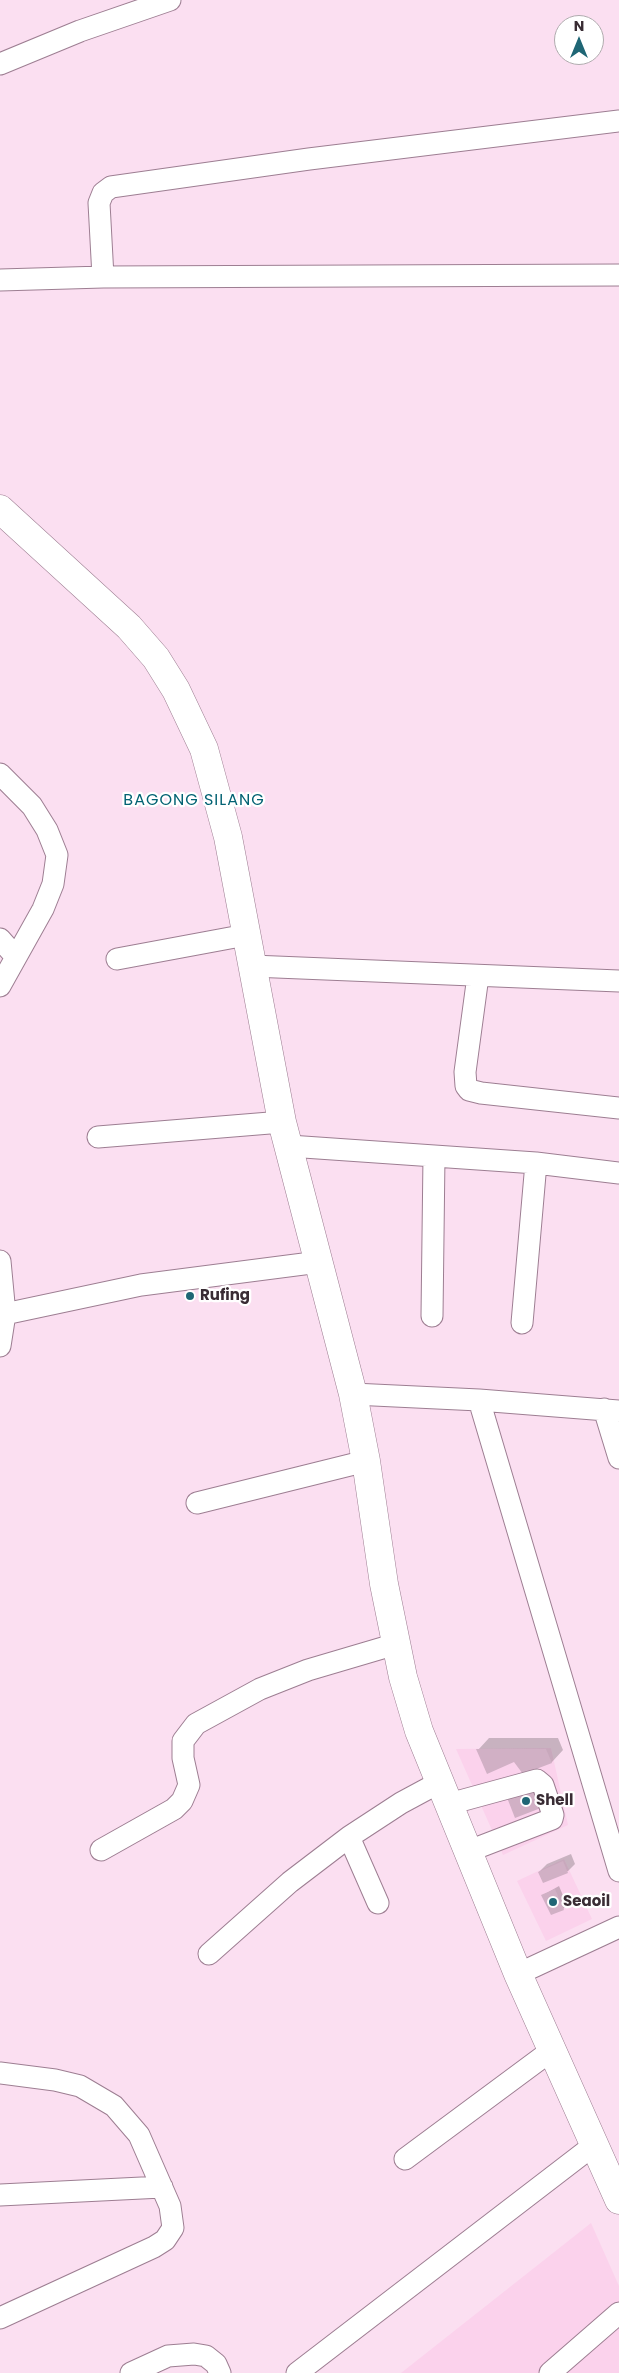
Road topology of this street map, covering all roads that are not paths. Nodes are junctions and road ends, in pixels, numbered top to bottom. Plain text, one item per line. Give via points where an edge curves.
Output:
1 (170, 0) edge
2 (0, 64) edge
3 (619, 121) edge
4 (619, 275) edge
5 (102, 277) junction
6 (0, 280) edge
7 (0, 509) edge
8 (0, 774) edge
9 (246, 935) junction
10 (0, 939) edge
11 (16, 957) junction
12 (117, 959) dead end
13 (252, 966) junction
14 (478, 976) junction
15 (619, 981) edge
16 (0, 986) edge
17 (619, 1108) edge
18 (285, 1134) junction
19 (98, 1137) dead end
20 (434, 1156) junction
21 (536, 1164) junction
22 (619, 1173) edge
23 (0, 1261) edge
24 (319, 1262) junction
25 (2, 1315) edge
26 (432, 1316) dead end
27 (522, 1323) dead end
28 (0, 1346) edge
29 (353, 1394) junction
30 (479, 1400) junction
31 (612, 1410) edge
32 (619, 1458) edge
33 (366, 1461) junction
34 (197, 1503) dead end
35 (396, 1644) junction
36 (445, 1793) junction
37 (349, 1837) junction
38 (101, 1850) dead end
39 (469, 1851) junction
40 (619, 1872) edge
41 (378, 1903) dead end
42 (619, 1927) edge
43 (209, 1954) dead end
44 (518, 1974) junction
45 (552, 2050) junction
46 (0, 2073) edge
47 (594, 2145) junction
48 (405, 2159) dead end
49 (162, 2187) junction
50 (0, 2195) edge
51 (619, 2200) edge
52 (619, 2313) edge
53 (0, 2318) edge
54 (131, 2373) edge
55 (220, 2373) edge
56 (297, 2373) edge
57 (550, 2373) edge

1 - 2 street
3 - 5 street via 110,187 99,203
4 - 5 street
5 - 6 street
7 - 9 main road via 129,627 156,658 176,690 204,749 219,798
8 - 11 street via 32,806 57,855 53,884 43,909
9 - 12 street
9 - 13 main road
10 - 11 street
11 - 16 street
13 - 14 street
13 - 18 main road
14 - 15 street
14 - 17 street via 465,1072 469,1090
18 - 19 street
18 - 20 street
18 - 24 main road
20 - 21 street
20 - 26 street
21 - 22 street
21 - 27 street
23 - 25 street
24 - 25 street via 141,1286
24 - 29 main road
25 - 28 street
29 - 30 street
29 - 33 main road
30 - 31 street
30 - 40 street
31 - 32 street
33 - 34 street
33 - 35 main road
35 - 36 main road via 419,1731
35 - 38 street via 308,1670 260,1689 196,1724 183,1741 188,1784 182,1801 174,1809
36 - 37 street via 401,1803
36 - 39 main road
36 - 39 street via 537,1780 543,1785 552,1819
37 - 41 street
37 - 43 street via 290,1882
39 - 44 main road
42 - 44 street
44 - 45 main road
45 - 47 main road
45 - 48 street
46 - 49 street via 80,2086 114,2106 140,2135
47 - 51 main road
47 - 56 street
49 - 50 street
49 - 53 street via 173,2218 173,2228 165,2240
52 - 57 street
54 - 55 street via 168,2356 194,2354 206,2356 216,2364

